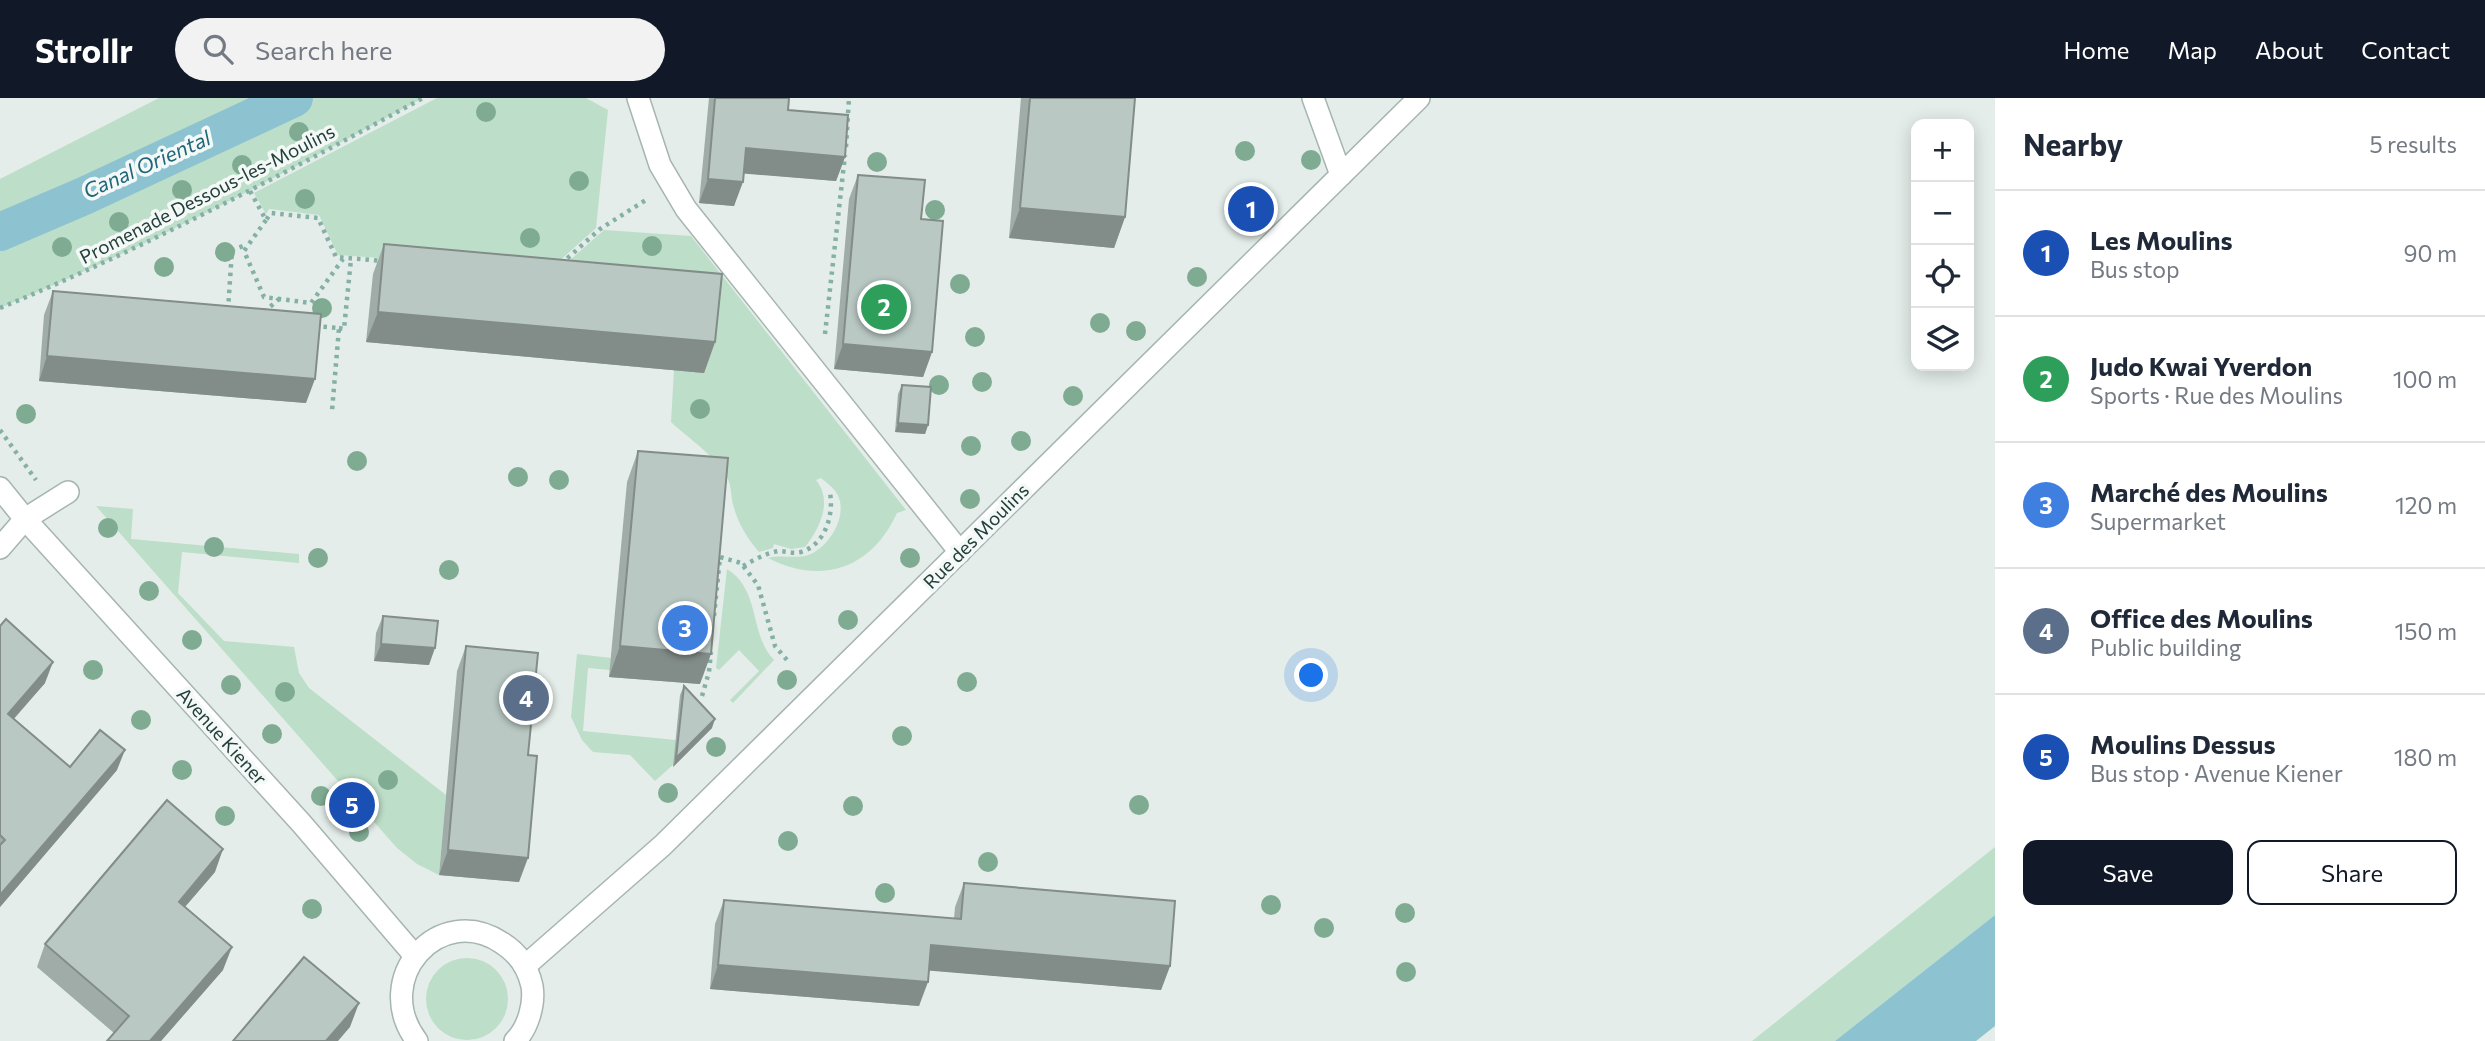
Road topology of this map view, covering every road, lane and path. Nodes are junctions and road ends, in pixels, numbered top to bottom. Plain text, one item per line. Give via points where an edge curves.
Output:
1 (423, 98) edge
2 (638, 98) edge
3 (849, 98) edge
4 (1313, 98) edge
5 (1419, 98) edge
6 (1341, 176) junction
7 (671, 185) junction
8 (250, 191) junction
9 (266, 220) junction
10 (247, 245) junction
11 (343, 258) junction
12 (351, 259) junction
13 (386, 262) edge
14 (557, 267) edge
15 (279, 299) junction
16 (0, 308) edge
17 (228, 318) edge
18 (255, 320) edge
19 (311, 325) edge
20 (339, 328) junction
21 (815, 368) junction
22 (332, 411) dead end
23 (0, 488) edge
24 (68, 492) dead end
25 (830, 493) dead end
26 (25, 519) junction
27 (0, 548) edge
28 (960, 552) junction
29 (743, 566) junction
30 (714, 621) edge
31 (712, 646) edge
32 (787, 660) dead end
33 (702, 696) dead end
34 (415, 956) junction
35 (525, 966) junction
36 (417, 1041) edge
37 (515, 1041) edge

1 - 8 path, Promenade Dessous-les-Moulins
2 - 7 street via 649,138
3 - 21 path via 823,350
4 - 6 street
5 - 6 street, Rue des Moulins
6 - 28 street, Rue des Moulins
7 - 14 path via 600,229
7 - 21 street
8 - 9 path
8 - 16 path, Promenade Dessous-les-Moulins
9 - 10 path
9 - 11 path via 271,213 318,218 336,257
10 - 15 path via 244,251 264,296
10 - 17 path via 232,250
11 - 12 path
11 - 15 path via 311,303
12 - 13 path
12 - 20 path via 344,329
15 - 18 path
19 - 20 path
20 - 22 path
21 - 28 street
23 - 26 street, Avenue Kiener
24 - 26 street
25 - 29 path via 826,529 810,548 797,553 779,551
26 - 27 street
26 - 34 street, Avenue Kiener via 302,824
28 - 35 street, Rue des Moulins via 663,845
29 - 30 path via 720,556
29 - 32 path via 758,585 775,646
31 - 33 path
34 - 35 street via 440,937 472,932 493,937
34 - 36 street via 404,976 400,998 404,1021
35 - 37 street via 533,992 529,1017

